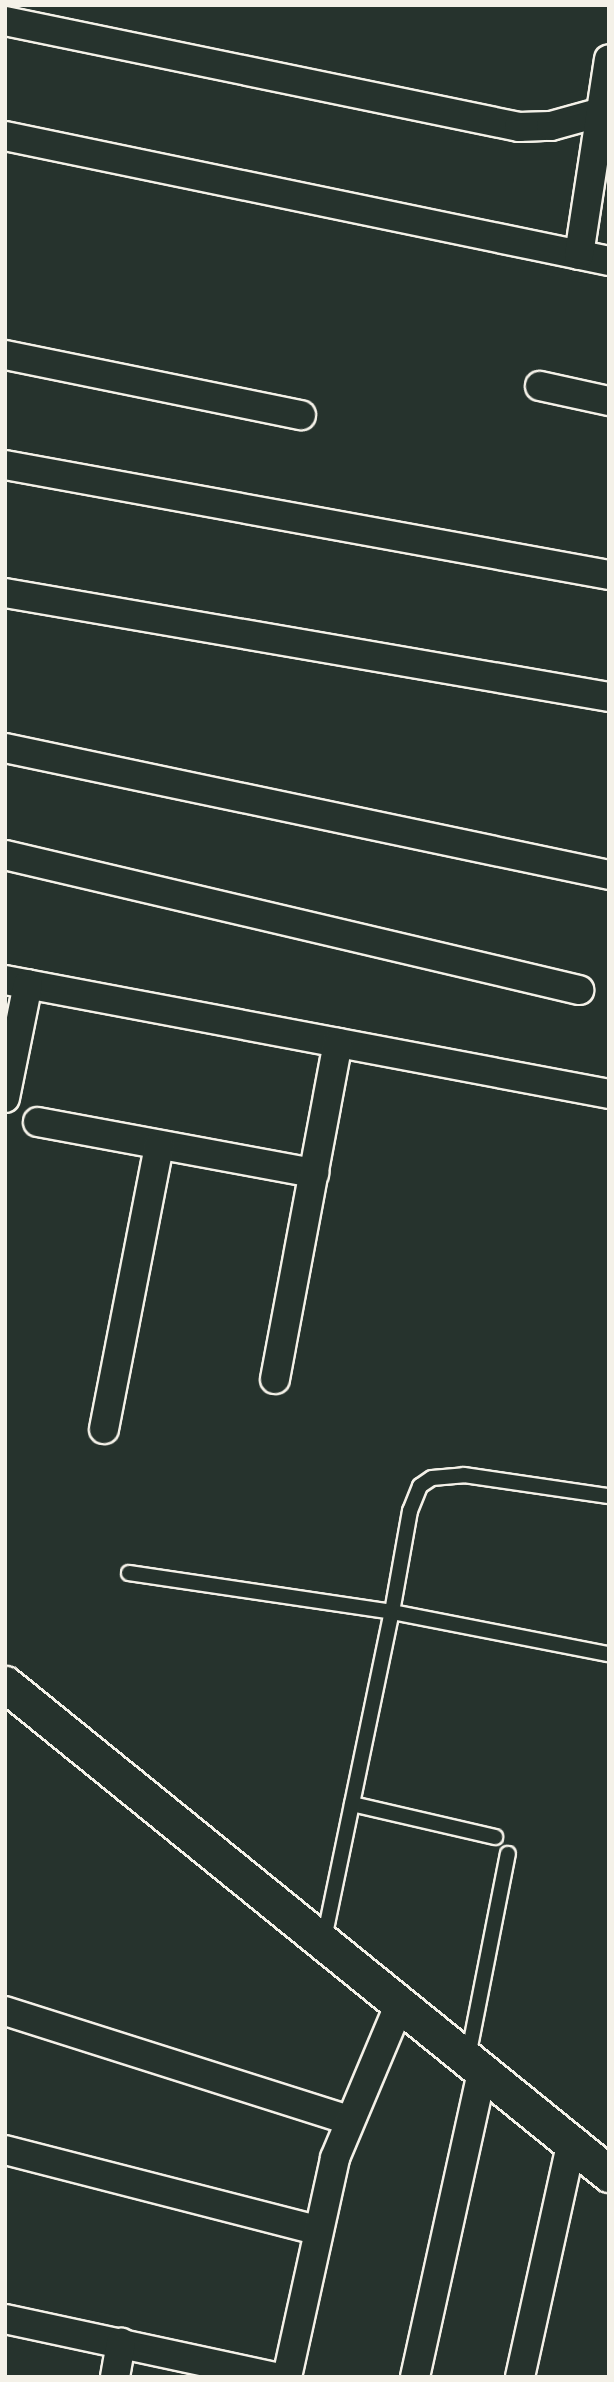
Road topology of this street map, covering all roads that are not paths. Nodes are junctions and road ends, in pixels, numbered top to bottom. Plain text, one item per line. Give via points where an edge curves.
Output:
1 (5, 20) edge
2 (609, 58) edge
3 (604, 111) edge
4 (5, 136) edge
5 (579, 255) junction
6 (609, 261) edge
7 (5, 355) edge
8 (540, 387) dead end
9 (609, 401) edge
10 (301, 415) dead end
11 (5, 466) edge
12 (609, 575) edge
13 (5, 593) edge
14 (609, 697) edge
15 (5, 748) edge
16 (5, 855) edge
17 (609, 874) edge
18 (17, 982) edge
19 (579, 990) dead end
20 (338, 1042) junction
21 (609, 1094) edge
22 (5, 1098) edge
23 (38, 1122) dead end
24 (159, 1145) junction
25 (314, 1173) junction
26 (275, 1379) dead end
27 (104, 1429) dead end
28 (608, 1496) edge
29 (129, 1573) dead end
30 (392, 1612) junction
31 (609, 1654) edge
32 (5, 1684) edge
33 (352, 1804) junction
34 (495, 1837) dead end
35 (508, 1854) dead end
36 (324, 1940) junction
37 (399, 2006) junction
38 (5, 2011) edge
39 (475, 2068) junction
40 (348, 2120) junction
41 (570, 2146) junction
42 (5, 2150) edge
43 (609, 2174) edge
44 (316, 2230) junction
45 (5, 2320) edge
46 (121, 2343) junction
47 (115, 2377) edge
48 (275, 2377) edge
49 (287, 2377) edge
50 (415, 2377) edge
51 (520, 2377) edge

1 - 3 street via 519,127 551,126
2 - 3 street
3 - 5 street
4 - 5 street
5 - 6 street
7 - 10 street
8 - 9 street
11 - 12 street
13 - 14 street
15 - 17 street
16 - 19 street
18 - 20 street
18 - 22 street
20 - 21 street
20 - 25 street
23 - 24 street
24 - 25 street
24 - 27 street
25 - 26 street
28 - 30 lane via 464,1475 432,1478 420,1486 410,1511
29 - 30 lane
30 - 31 lane
30 - 33 lane
32 - 36 street
33 - 34 lane
33 - 36 lane
35 - 39 lane
36 - 37 street
37 - 39 street
37 - 40 street
38 - 40 street
39 - 41 street
39 - 50 street
40 - 44 street
41 - 43 street
41 - 51 street
42 - 44 street
44 - 49 street
45 - 46 street
46 - 47 street
46 - 48 street

